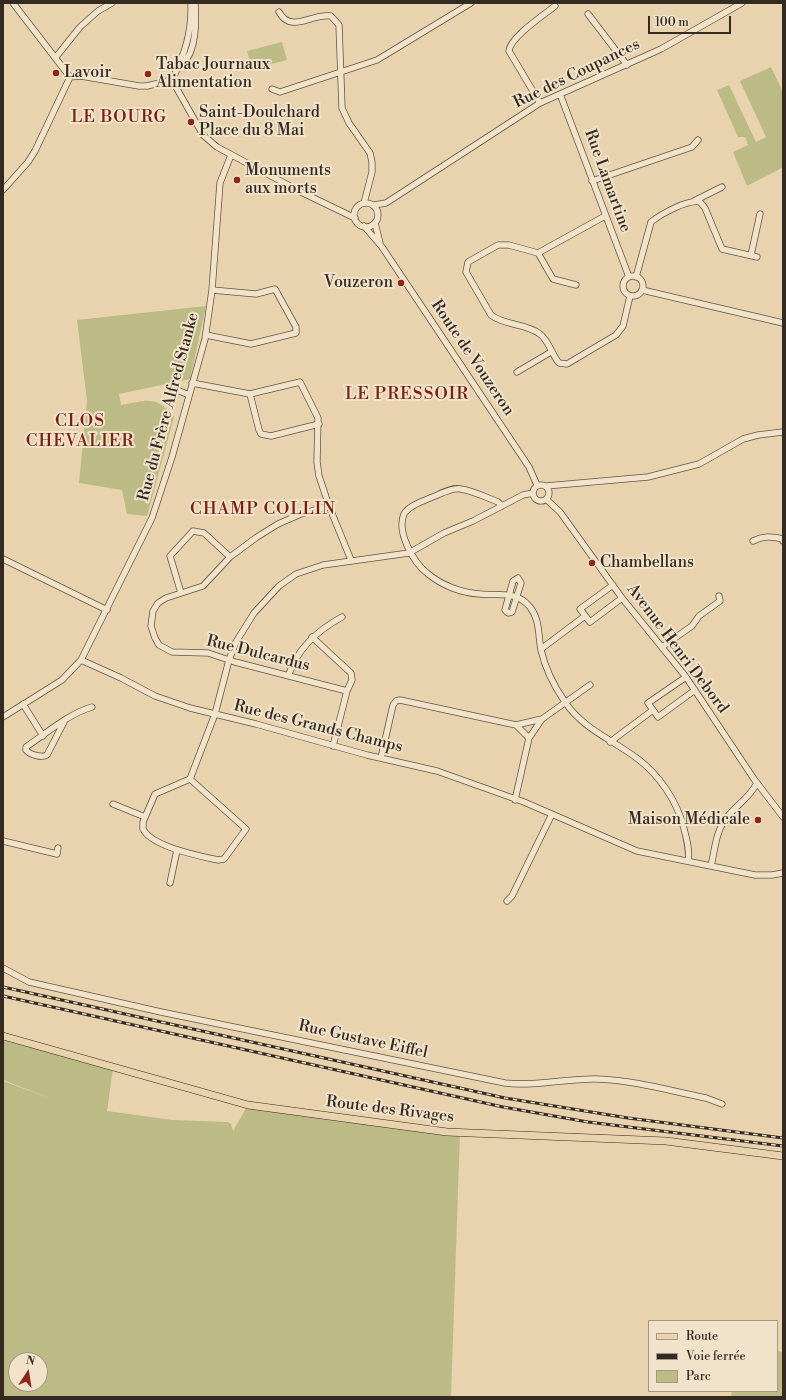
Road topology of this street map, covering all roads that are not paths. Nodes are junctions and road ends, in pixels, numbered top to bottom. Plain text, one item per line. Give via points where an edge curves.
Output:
1 (13, 3) edge
2 (112, 3) edge
3 (191, 3) edge
4 (195, 3) edge
5 (471, 3) edge
6 (742, 3) edge
7 (555, 6) dead end
8 (280, 12) dead end
9 (588, 14) dead end
10 (192, 30) junction
11 (56, 57) junction
12 (627, 65) junction
13 (340, 71) junction
14 (70, 76) junction
15 (172, 80) junction
16 (272, 89) dead end
17 (560, 94) junction
18 (540, 103) junction
19 (698, 140) dead end
20 (231, 155) junction
21 (592, 180) junction
22 (722, 187) dead end
23 (3, 190) edge
24 (693, 201) junction
25 (364, 203) junction
26 (386, 203) junction
27 (374, 205) junction
28 (338, 209) junction
29 (356, 209) junction
30 (760, 214) dead end
31 (378, 216) junction
32 (605, 216) junction
33 (355, 218) junction
34 (375, 223) junction
35 (364, 226) junction
36 (382, 247) junction
37 (538, 252) junction
38 (751, 255) junction
39 (758, 257) dead end
40 (632, 277) junction
41 (576, 285) dead end
42 (212, 290) junction
43 (642, 290) junction
44 (630, 296) junction
45 (783, 323) edge
46 (206, 335) junction
47 (551, 352) junction
48 (517, 372) dead end
49 (192, 383) junction
50 (177, 390) dead end
51 (250, 394) junction
52 (189, 395) junction
53 (319, 424) junction
54 (783, 432) edge
55 (537, 485) junction
56 (546, 486) junction
57 (532, 493) junction
58 (546, 499) junction
59 (329, 506) junction
60 (502, 506) junction
61 (783, 540) edge
62 (753, 541) dead end
63 (410, 553) junction
64 (230, 557) junction
65 (3, 559) edge
66 (351, 560) junction
67 (613, 585) junction
68 (181, 593) junction
69 (508, 594) junction
70 (518, 596) junction
71 (719, 596) dead end
72 (622, 598) junction
73 (107, 610) junction
74 (342, 616) dead end
75 (585, 616) junction
76 (312, 637) junction
77 (662, 647) junction
78 (541, 649) junction
79 (80, 660) junction
80 (229, 660) junction
81 (288, 674) junction
82 (686, 677) junction
83 (590, 685) dead end
84 (695, 690) junction
85 (347, 691) junction
86 (565, 702) junction
87 (23, 704) junction
88 (92, 707) dead end
89 (653, 710) junction
90 (215, 714) junction
91 (3, 717) edge
92 (542, 719) junction
93 (64, 722) junction
94 (516, 725) junction
95 (54, 729) junction
96 (58, 734) junction
97 (43, 736) junction
98 (529, 738) junction
99 (610, 742) junction
100 (333, 746) junction
101 (381, 758) junction
102 (190, 778) junction
103 (757, 784) junction
104 (515, 800) junction
105 (113, 804) dead end
106 (552, 814) junction
107 (783, 816) edge
108 (145, 817) junction
109 (3, 841) edge
110 (58, 848) dead end
111 (177, 850) junction
112 (688, 861) junction
113 (711, 866) junction
114 (783, 873) edge
115 (170, 883) dead end
116 (506, 901) dead end
117 (3, 968) edge
118 (3, 1036) edge
119 (722, 1104) dead end
120 (783, 1156) edge

1 - 11 street
2 - 11 street via 80,27
3 - 10 street
4 - 10 street
5 - 13 street via 377,60
6 - 12 street, Rue des Coupances via 675,42
7 - 18 street via 519,36 510,48
8 - 13 street via 283,20 292,24 324,15 336,20 339,25
9 - 12 street
10 - 15 street
11 - 14 street
12 - 17 street, Rue des Coupances
13 - 16 street via 280,92
13 - 25 street via 341,103 344,113 372,158 372,172
14 - 15 street via 139,86
14 - 23 street via 35,151
15 - 20 street via 203,135
17 - 18 street, Rue des Coupances
17 - 21 street, Rue Lamartine
18 - 26 street, Rue des Coupances
19 - 21 street via 692,147
20 - 28 street
20 - 42 street, Rue du Frère Alfred Stanke via 220,183
21 - 32 street, Rue Lamartine
22 - 24 street
24 - 38 street via 700,202 705,208 722,249
24 - 40 street via 658,216 651,222
25 - 27 street
25 - 29 street
26 - 27 street, Rue des Coupances
26 - 31 street, Rue des Coupances
27 - 31 street
28 - 29 street
28 - 33 street
29 - 33 street
30 - 38 street
31 - 34 street
32 - 37 street
32 - 40 street, Rue Lamartine
33 - 35 street via 358,224
34 - 35 street
34 - 36 street, Route de Vouzeron
35 - 36 street, Route de Vouzeron
36 - 55 street, Route de Vouzeron via 529,467
37 - 41 street via 553,280
37 - 47 street via 498,245 468,262 466,272 491,315 498,320 533,329 542,336
38 - 39 street
40 - 43 street via 641,280
40 - 44 street via 623,285 624,292
42 - 46 street, Rue du Frère Alfred Stanke
42 - 46 street via 256,294 276,289 296,328 296,333 251,344
43 - 44 street via 639,295
43 - 45 street
44 - 47 street via 623,326 616,335 567,364 560,363
46 - 49 street, Rue du Frère Alfred Stanke
47 - 48 street
49 - 51 street
49 - 52 street, Rue du Frère Alfred Stanke
50 - 52 street
51 - 53 street via 300,382 315,409
51 - 53 street via 261,434 271,436
52 - 73 street, Rue du Frère Alfred Stanke via 160,500
53 - 59 street via 319,476
54 - 56 street via 742,440 699,464 648,477
55 - 56 street
55 - 57 street
56 - 58 street via 549,495
57 - 58 street via 538,500
57 - 60 street
58 - 67 street, Avenue Henri Debord via 560,512
59 - 64 street, Rue Dulcardus via 278,524
59 - 66 street
60 - 63 street via 444,533
60 - 63 street via 498,502 460,488 425,500 404,514 404,536
61 - 62 street via 762,536
63 - 66 street
63 - 69 street via 426,573 451,587 478,594
64 - 68 street, Rue Dulcardus via 203,586
64 - 68 street via 204,532 193,531 170,556
65 - 73 street
66 - 80 street via 296,574 279,586 254,613 236,642
67 - 72 street, Avenue Henri Debord
67 - 75 street via 580,609
68 - 80 street, Rue Dulcardus via 158,603 153,612 151,626 155,638 164,649 172,652 198,652
69 - 70 street
69 - 70 street via 512,580 518,578 521,583
69 - 70 street via 505,610 508,613 512,612
70 - 78 street via 536,616
71 - 77 street via 720,601 699,616 692,626
72 - 75 street via 590,622
72 - 77 street, Avenue Henri Debord
73 - 79 street, Rue du Frère Alfred Stanke
74 - 76 street
75 - 78 street
76 - 81 street
76 - 85 street via 351,673 352,680
77 - 82 street, Avenue Henri Debord
78 - 86 street via 546,668
79 - 87 street, Rue du Frère Alfred Stanke via 62,680
79 - 90 street, Rue des Grands Champs via 155,696
80 - 81 street, Rue Dulcardus
80 - 90 street
81 - 85 street, Rue Dulcardus
82 - 84 street, Avenue Henri Debord
82 - 89 street via 648,704
83 - 86 street
84 - 89 street via 658,717
84 - 103 street, Avenue Henri Debord
85 - 100 street
86 - 92 street
86 - 99 street via 592,729
87 - 91 street, Rue du Frère Alfred Stanke
87 - 97 street
88 - 93 street via 80,711
89 - 99 street
90 - 100 street, Rue des Grands Champs
90 - 102 street
92 - 94 street
92 - 98 street
93 - 95 street
93 - 96 street
94 - 98 street
94 - 101 street via 400,700 393,705
95 - 96 street
95 - 97 street
96 - 97 street via 44,757 28,753 26,747
98 - 104 street
99 - 112 street via 650,769 667,790 682,822
100 - 101 street, Rue des Grands Champs
101 - 104 street, Rue des Grands Champs via 437,771
102 - 108 street via 155,794
102 - 111 street via 246,829 224,859 218,860
103 - 107 street, Avenue Henri Debord
103 - 113 street via 723,822 715,842
104 - 106 street, Rue des Grands Champs
105 - 108 street
106 - 112 street, Rue des Grands Champs via 637,851
106 - 116 street via 512,896
108 - 111 street via 142,826 146,833
109 - 110 street via 57,854
111 - 115 street
112 - 113 street, Rue des Grands Champs
113 - 114 street, Rue des Grands Champs via 755,874
117 - 119 street, Rue Gustave Eiffel via 37,984 505,1083 535,1085 588,1079 608,1080 706,1098
118 - 120 main road, Route des Rivages via 248,1105 447,1132 666,1141

